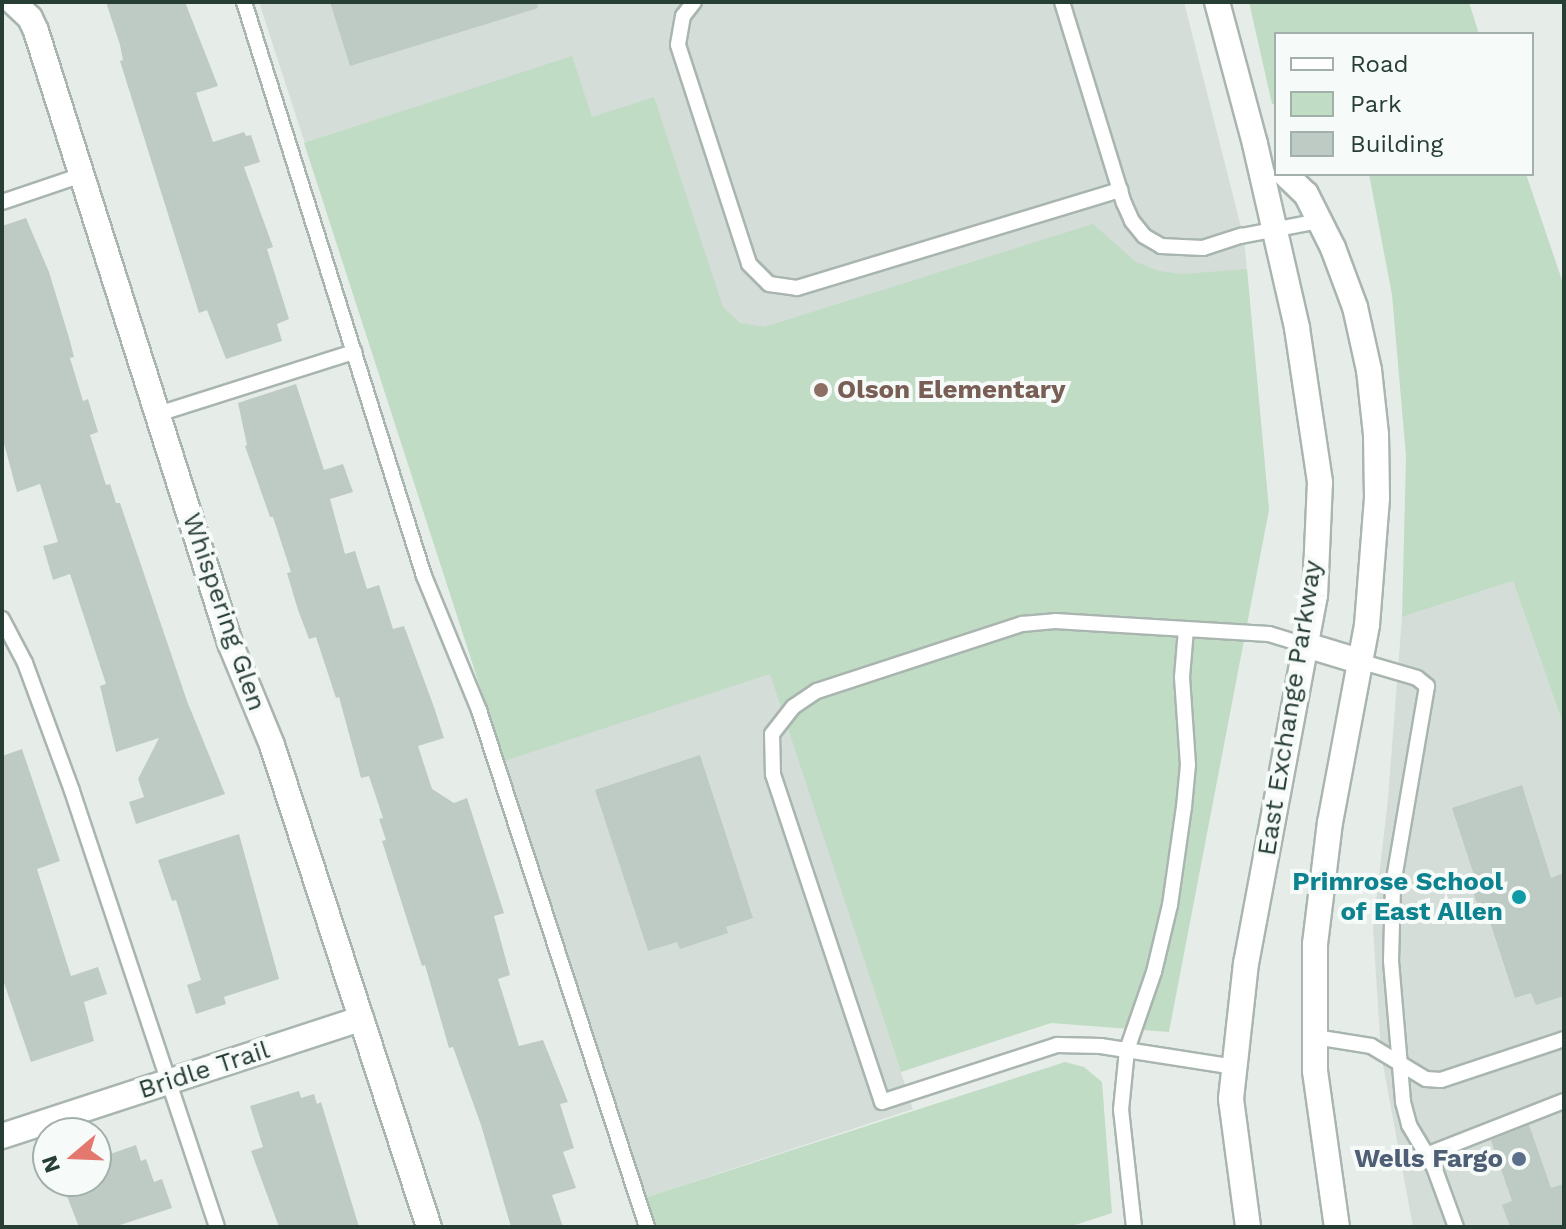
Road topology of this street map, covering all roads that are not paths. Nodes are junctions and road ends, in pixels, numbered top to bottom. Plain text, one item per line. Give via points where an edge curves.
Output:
1 (13, 2) edge
2 (244, 2) edge
3 (694, 2) edge
4 (1062, 2) edge
5 (1217, 2) edge
6 (1255, 144) junction
7 (1274, 163) edge
8 (82, 175) junction
9 (1287, 176) edge
10 (1120, 190) junction
11 (2, 202) edge
12 (1319, 221) junction
13 (1275, 230) junction
14 (354, 352) junction
15 (158, 414) junction
16 (2, 619) edge
17 (1186, 629) junction
18 (1306, 645) junction
19 (1359, 661) junction
20 (361, 1019) junction
21 (1315, 1037) junction
22 (1564, 1039) edge
23 (1127, 1050) junction
24 (1398, 1059) junction
25 (1235, 1067) junction
26 (169, 1082) junction
27 (1564, 1101) edge
28 (2, 1136) edge
29 (1426, 1155) junction
30 (1132, 1226) edge
31 (217, 1227) edge
32 (429, 1227) edge
33 (647, 1227) edge
34 (1248, 1227) edge
35 (1337, 1227) edge
36 (1456, 1227) edge

1 - 8 street, Whispering Glen via 36,31
2 - 14 lane
3 - 10 lane via 683,16 678,45 749,264 769,284 797,288
4 - 10 lane
5 - 6 street, East Exchange Parkway
6 - 7 street
6 - 13 street, East Exchange Parkway
8 - 11 lane
8 - 15 street, Whispering Glen
9 - 12 street via 1306,194
10 - 13 lane via 1132,221 1161,246 1203,248
12 - 13 lane
12 - 19 street via 1355,307 1376,434 1374,562
13 - 18 street, East Exchange Parkway via 1297,328 1320,482 1315,595
14 - 15 lane
14 - 33 lane via 424,576 479,710
15 - 20 street, Whispering Glen via 230,643 272,745
16 - 26 lane via 25,663 72,791
17 - 18 lane via 1269,634
17 - 23 lane via 1184,807 1170,905
17 - 23 lane via 1055,621 1022,624 817,691 793,707 772,734 773,774 882,1102 1057,1045
18 - 19 street
18 - 25 street, East Exchange Parkway via 1246,963
19 - 21 street via 1315,944
19 - 24 lane via 1417,678 1427,686 1393,885 1391,961
20 - 26 street, Bridle Trail
20 - 32 street, Whispering Glen
21 - 24 lane via 1371,1046
21 - 35 street via 1321,1133
22 - 24 lane via 1441,1080 1426,1079
23 - 25 lane
23 - 30 lane via 1121,1110
24 - 29 lane via 1409,1125
25 - 34 street, East Exchange Parkway via 1231,1099
26 - 28 street, Bridle Trail
26 - 31 lane
27 - 29 lane
29 - 36 lane

